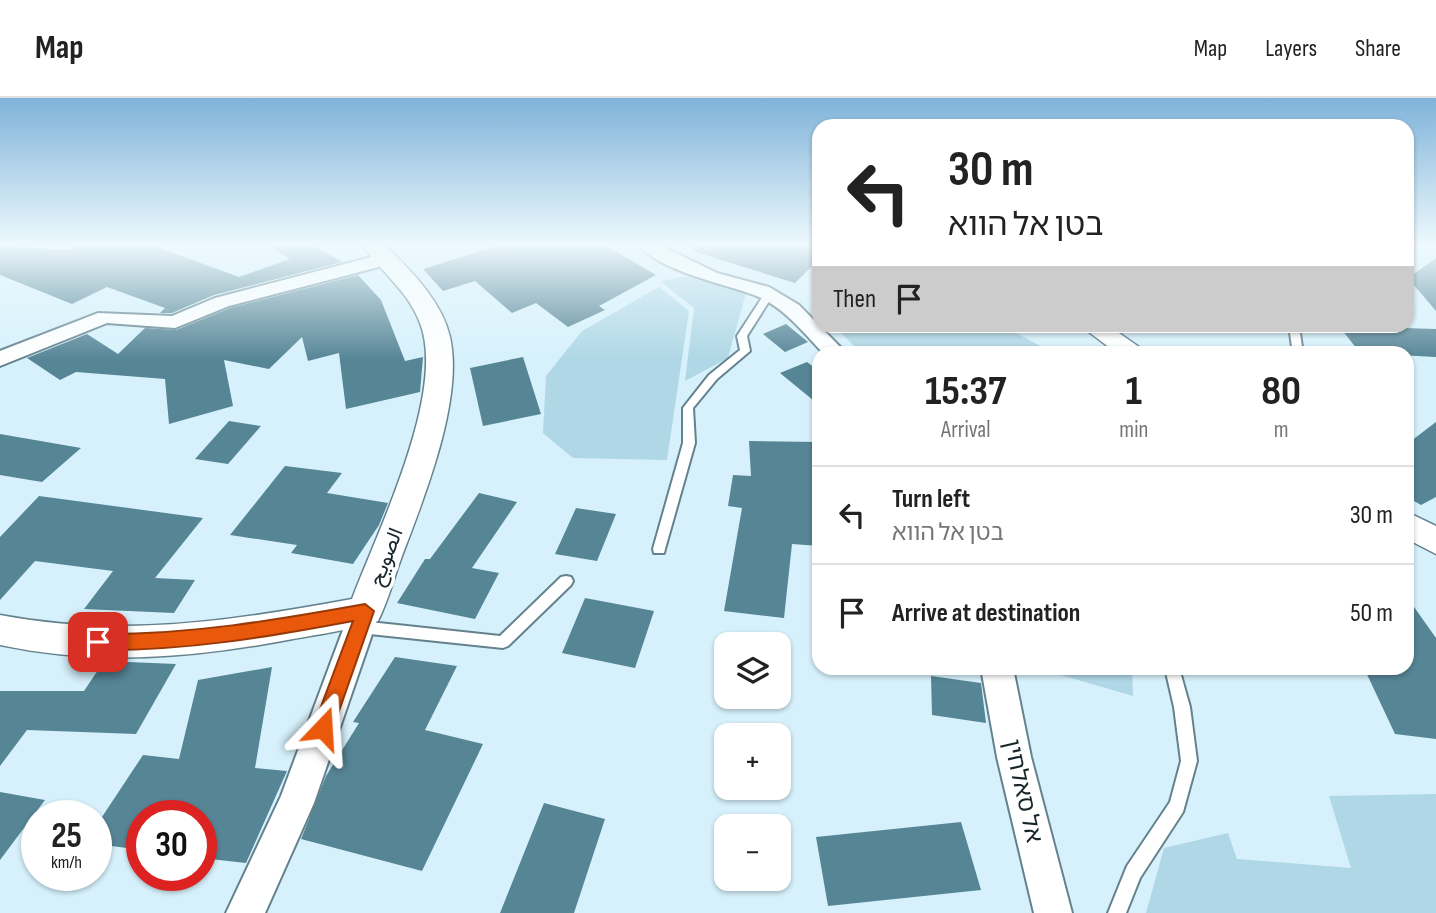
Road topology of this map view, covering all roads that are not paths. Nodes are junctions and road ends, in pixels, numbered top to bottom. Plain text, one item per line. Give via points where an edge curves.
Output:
1 (279, 284) edge
2 (408, 284) edge
3 (733, 284) edge
4 (768, 295) junction
5 (812, 329) edge
6 (816, 333) edge
7 (1104, 333) edge
8 (829, 346) edge
9 (1124, 346) edge
10 (0, 359) edge
11 (1414, 528) edge
12 (1436, 541) edge
13 (659, 549) dead end
14 (566, 581) dead end
15 (363, 619) junction
16 (0, 630) edge
17 (998, 675) edge
18 (1174, 675) edge
19 (245, 913) edge
20 (1053, 913) edge
21 (1117, 913) edge

1 - 10 street via 175,322 106,317
2 - 15 street, الصويح via 437,335 432,430
3 - 4 street
4 - 5 street via 792,309
4 - 13 lane via 742,335 746,351 713,377 688,408 689,443
6 - 8 street
7 - 9 street
11 - 12 street
14 - 15 lane via 503,642
15 - 16 street via 152,642 44,641
15 - 19 street, الصويح via 296,803
17 - 20 street, אל סאלחין
18 - 21 lane via 1189,761 1177,806 1133,872

